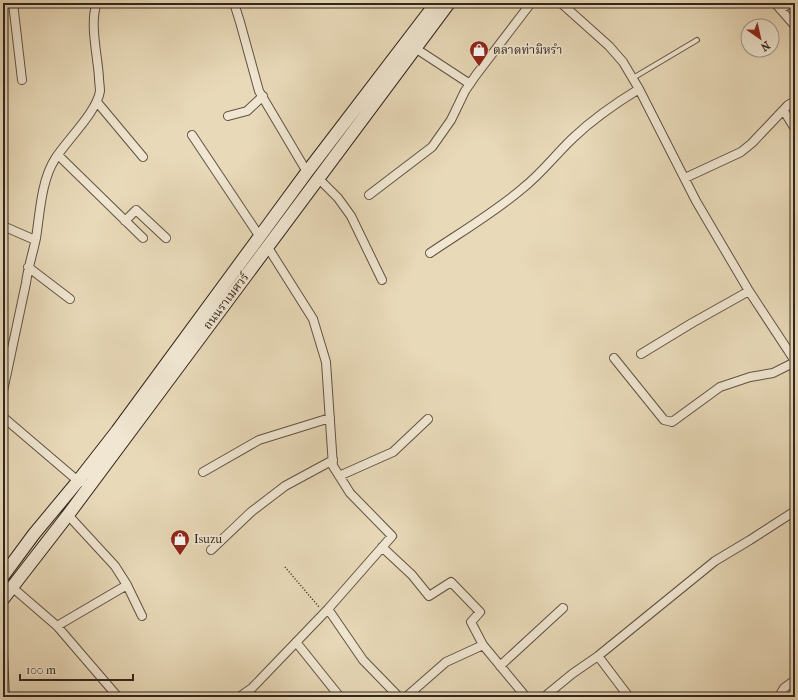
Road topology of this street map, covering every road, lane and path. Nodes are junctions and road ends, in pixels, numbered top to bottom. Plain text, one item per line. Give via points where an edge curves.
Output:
1 (13, 3) edge
2 (97, 3) edge
3 (234, 3) edge
4 (436, 3) edge
5 (449, 3) edge
6 (531, 3) edge
7 (561, 3) edge
8 (791, 3) edge
9 (778, 6) edge
10 (795, 26) edge
11 (697, 40) dead end
12 (415, 48) junction
13 (633, 78) junction
14 (22, 80) dead end
15 (470, 84) junction
16 (639, 88) junction
17 (263, 96) junction
18 (795, 101) edge
19 (96, 102) junction
20 (784, 111) junction
21 (228, 116) dead end
22 (795, 129) edge
23 (192, 135) dead end
24 (58, 155) junction
25 (143, 157) dead end
26 (313, 175) junction
27 (685, 178) junction
28 (368, 195) dead end
29 (125, 221) junction
30 (3, 226) edge
31 (143, 238) dead end
32 (166, 238) dead end
33 (35, 240) junction
34 (264, 241) junction
35 (430, 253) dead end
36 (28, 268) junction
37 (382, 280) dead end
38 (749, 291) junction
39 (70, 299) dead end
40 (641, 354) dead end
41 (614, 358) dead end
42 (795, 362) edge
43 (3, 391) edge
44 (3, 417) edge
45 (330, 418) junction
46 (428, 419) dead end
47 (333, 460) junction
48 (203, 472) dead end
49 (339, 476) junction
50 (78, 481) junction
51 (90, 484) junction
52 (795, 511) edge
53 (68, 515) junction
54 (382, 547) junction
55 (211, 550) dead end
56 (285, 567) dead end
57 (3, 576) edge
58 (127, 585) junction
59 (13, 588) junction
60 (3, 599) edge
61 (563, 608) dead end
62 (326, 611) junction
63 (142, 616) dead end
64 (57, 626) junction
65 (296, 642) junction
66 (483, 645) junction
67 (3, 654) edge
68 (598, 656) junction
69 (500, 666) junction
70 (795, 680) edge
71 (781, 693) dead end
72 (5, 697) edge
73 (118, 697) edge
74 (239, 697) edge
75 (340, 697) edge
76 (399, 697) edge
77 (406, 697) edge
78 (526, 697) edge
79 (544, 697) edge
80 (630, 697) edge

1 - 14 street
2 - 19 street via 94,34 100,90
3 - 17 street via 259,91
4 - 26 main road, ถนนราเมศวร์
5 - 12 main road, ถนนราเมศวร์
6 - 15 street
7 - 13 street via 609,46
8 - 9 street
9 - 10 street
11 - 13 lane
12 - 15 street
12 - 26 main road, ถนนราเมศวร์
13 - 16 street
15 - 28 street via 451,120 432,147
16 - 27 street
16 - 35 street via 574,137 524,188
17 - 21 street via 247,111
17 - 26 street
18 - 20 street
19 - 24 street
19 - 25 street
20 - 22 street
20 - 27 street via 741,152
23 - 34 street
24 - 29 street
24 - 33 street via 44,185
26 - 34 main road, ถนนราเมศวร์
26 - 37 street via 338,198 351,216
27 - 38 street
29 - 31 street
29 - 32 street via 136,210
30 - 33 street
33 - 36 street
34 - 45 street via 313,319 326,362
34 - 50 main road, ถนนราเมศวร์
34 - 51 main road, ถนนราเมศวร์
36 - 39 street
36 - 43 street
38 - 40 street
38 - 42 street
41 - 42 street via 664,420 672,422 720,387 772,372
44 - 50 street
45 - 47 street
45 - 48 street via 258,440
46 - 49 street via 393,452
47 - 49 street via 333,466
47 - 55 street via 284,486 251,512
49 - 54 street via 350,493 392,536
50 - 51 street
50 - 57 main road, ถนนราเมศวร์
51 - 53 main road, ถนนราเมศวร์
52 - 68 street via 714,561
53 - 58 street via 116,566
53 - 59 main road, ถนนราเมศวร์
54 - 62 street
54 - 66 street via 412,575 429,596 452,582 480,612 471,622
56 - 62 path
58 - 63 street
58 - 64 street
59 - 60 main road, ถนนราเมศวร์
59 - 64 street
61 - 69 street
62 - 65 street
62 - 76 street via 363,660
64 - 73 street
65 - 74 street via 252,688
65 - 75 street
66 - 69 street
66 - 77 street via 446,662
67 - 72 street
68 - 79 street
68 - 80 street
69 - 78 street
70 - 71 street

